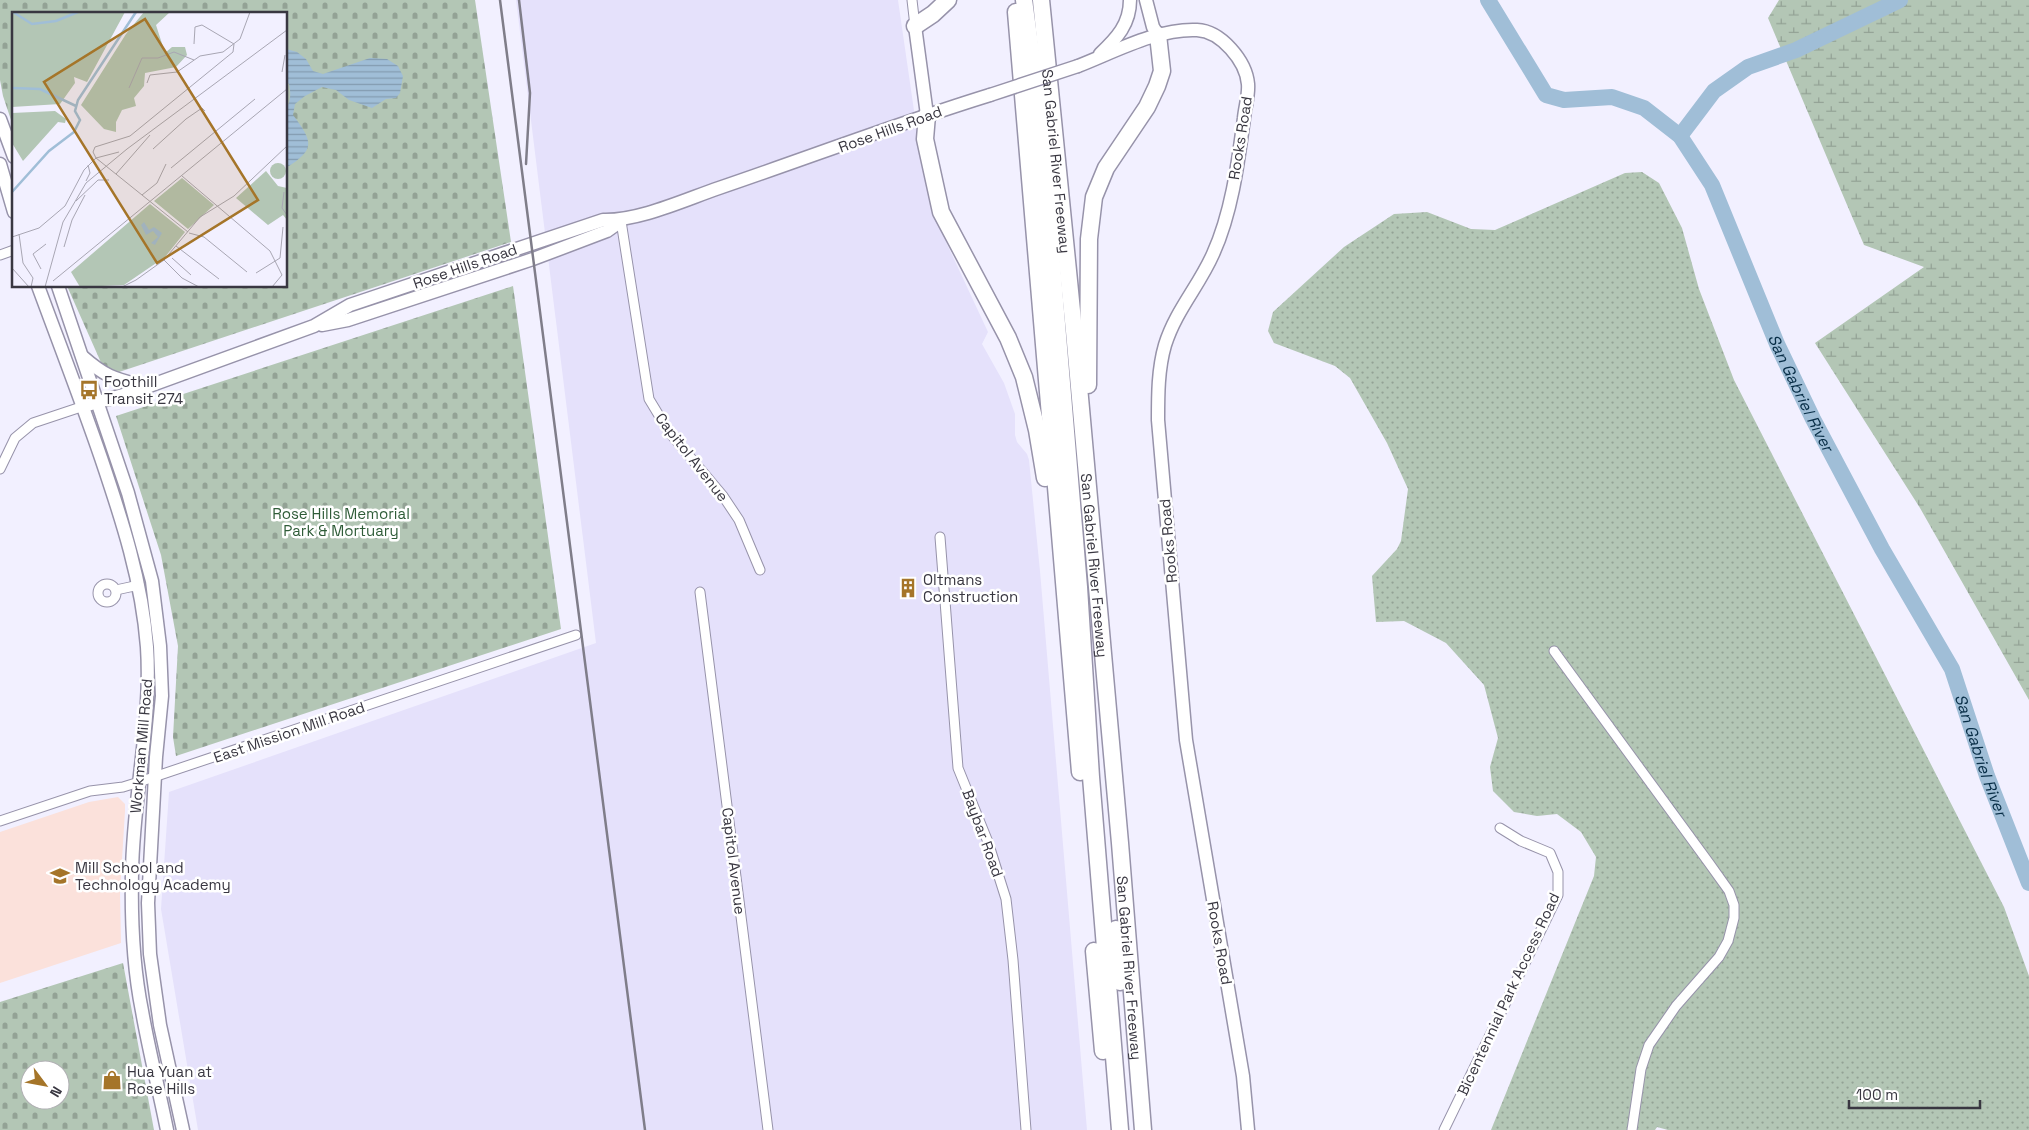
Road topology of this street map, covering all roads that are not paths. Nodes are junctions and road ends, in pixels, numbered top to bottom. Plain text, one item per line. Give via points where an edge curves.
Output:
1 (912, 0) edge
2 (948, 0) edge
3 (1014, 0) edge
4 (1024, 0) edge
5 (1041, 0) edge
6 (1130, 0) edge
7 (1146, 0) edge
8 (1154, 0) edge
9 (914, 26) junction
10 (1158, 35) junction
11 (1094, 60) junction
12 (927, 114) junction
13 (0, 119) edge
14 (12, 152) edge
15 (0, 164) edge
16 (12, 205) edge
17 (621, 221) junction
18 (12, 251) edge
19 (0, 255) edge
20 (39, 288) edge
21 (59, 288) edge
22 (1074, 331) junction
23 (82, 356) junction
24 (147, 387) junction
25 (98, 402) junction
26 (84, 406) junction
27 (0, 469) edge
28 (1087, 484) junction
29 (118, 507) junction
30 (940, 537) dead end
31 (760, 570) dead end
32 (152, 581) junction
33 (139, 585) junction
34 (120, 589) dead end
35 (1064, 589) junction
36 (700, 592) dead end
37 (576, 635) dead end
38 (1554, 651) dead end
39 (155, 777) junction
40 (139, 782) junction
41 (0, 821) edge
42 (1500, 828) dead end
43 (134, 951) junction
44 (160, 1025) junction
45 (168, 1130) edge
46 (183, 1130) edge
47 (768, 1130) edge
48 (1026, 1130) edge
49 (1109, 1130) edge
50 (1120, 1130) edge
51 (1132, 1130) edge
52 (1143, 1130) edge
53 (1248, 1130) edge
54 (1444, 1130) edge
55 (1632, 1130) edge

1 - 9 street
2 - 9 highway
3 - 35 highway, San Gabriel River Freeway
4 - 50 highway via 1038,103 1050,240
5 - 22 highway, San Gabriel River Freeway
6 - 11 main road via 1124,29
7 - 10 main road
8 - 10 main road
9 - 12 main road
10 - 11 main road, Rose Hills Road
10 - 28 highway via 1162,71 1157,86 1148,107 1106,168 1094,196 1089,239
10 - 53 main road, Rooks Road via 1200,30 1221,40 1237,54 1248,85 1224,226 1213,256 1179,311 1165,345 1158,382 1158,420 1186,740 1243,1076
11 - 12 main road, Rose Hills Road, bridge
12 - 17 main road, Rose Hills Road
12 - 35 highway via 926,139 940,212 1008,338 1024,377 1037,430
13 - 14 main road
15 - 16 main road
17 - 24 main road, Rose Hills Road via 603,220 350,305 314,326
17 - 31 street, Capitol Avenue via 649,399 668,432 723,496 739,520
18 - 19 street
20 - 26 main road, Workman Mill Road
21 - 23 main road, Workman Mill Road
22 - 28 highway, San Gabriel River Freeway
22 - 51 highway via 1065,355
23 - 24 main road via 111,378
23 - 25 main road, Workman Mill Road
24 - 25 main road, Rose Hills Road
25 - 26 main road, Rose Hills Road
25 - 32 main road, Workman Mill Road via 132,505
26 - 27 street via 33,422 15,438
26 - 29 main road, Workman Mill Road
28 - 52 highway, San Gabriel River Freeway
29 - 32 main road via 125,508 130,516
29 - 33 main road, Workman Mill Road
30 - 48 street, Baybar Road via 958,768 988,842 1006,899
32 - 39 main road, Workman Mill Road via 162,696
33 - 34 street
33 - 40 main road, Workman Mill Road via 147,647 148,696
35 - 49 highway, San Gabriel River Freeway
36 - 47 street, Capitol Avenue
37 - 39 street, East Mission Mill Road
38 - 55 street via 1729,891 1734,905 1728,942 1676,1006 1650,1045 1642,1069
39 - 40 street, East Mission Mill Road
39 - 44 main road, Workman Mill Road via 148,903 150,954
40 - 41 street, East Mission Mill Road via 90,791
40 - 43 main road, Workman Mill Road via 132,870
42 - 54 street, Bicentennial Park Access Road via 1550,853 1558,872 1558,895
43 - 44 main road via 144,958 152,1006
43 - 45 main road, Workman Mill Road via 141,1009
44 - 46 main road, Workman Mill Road

